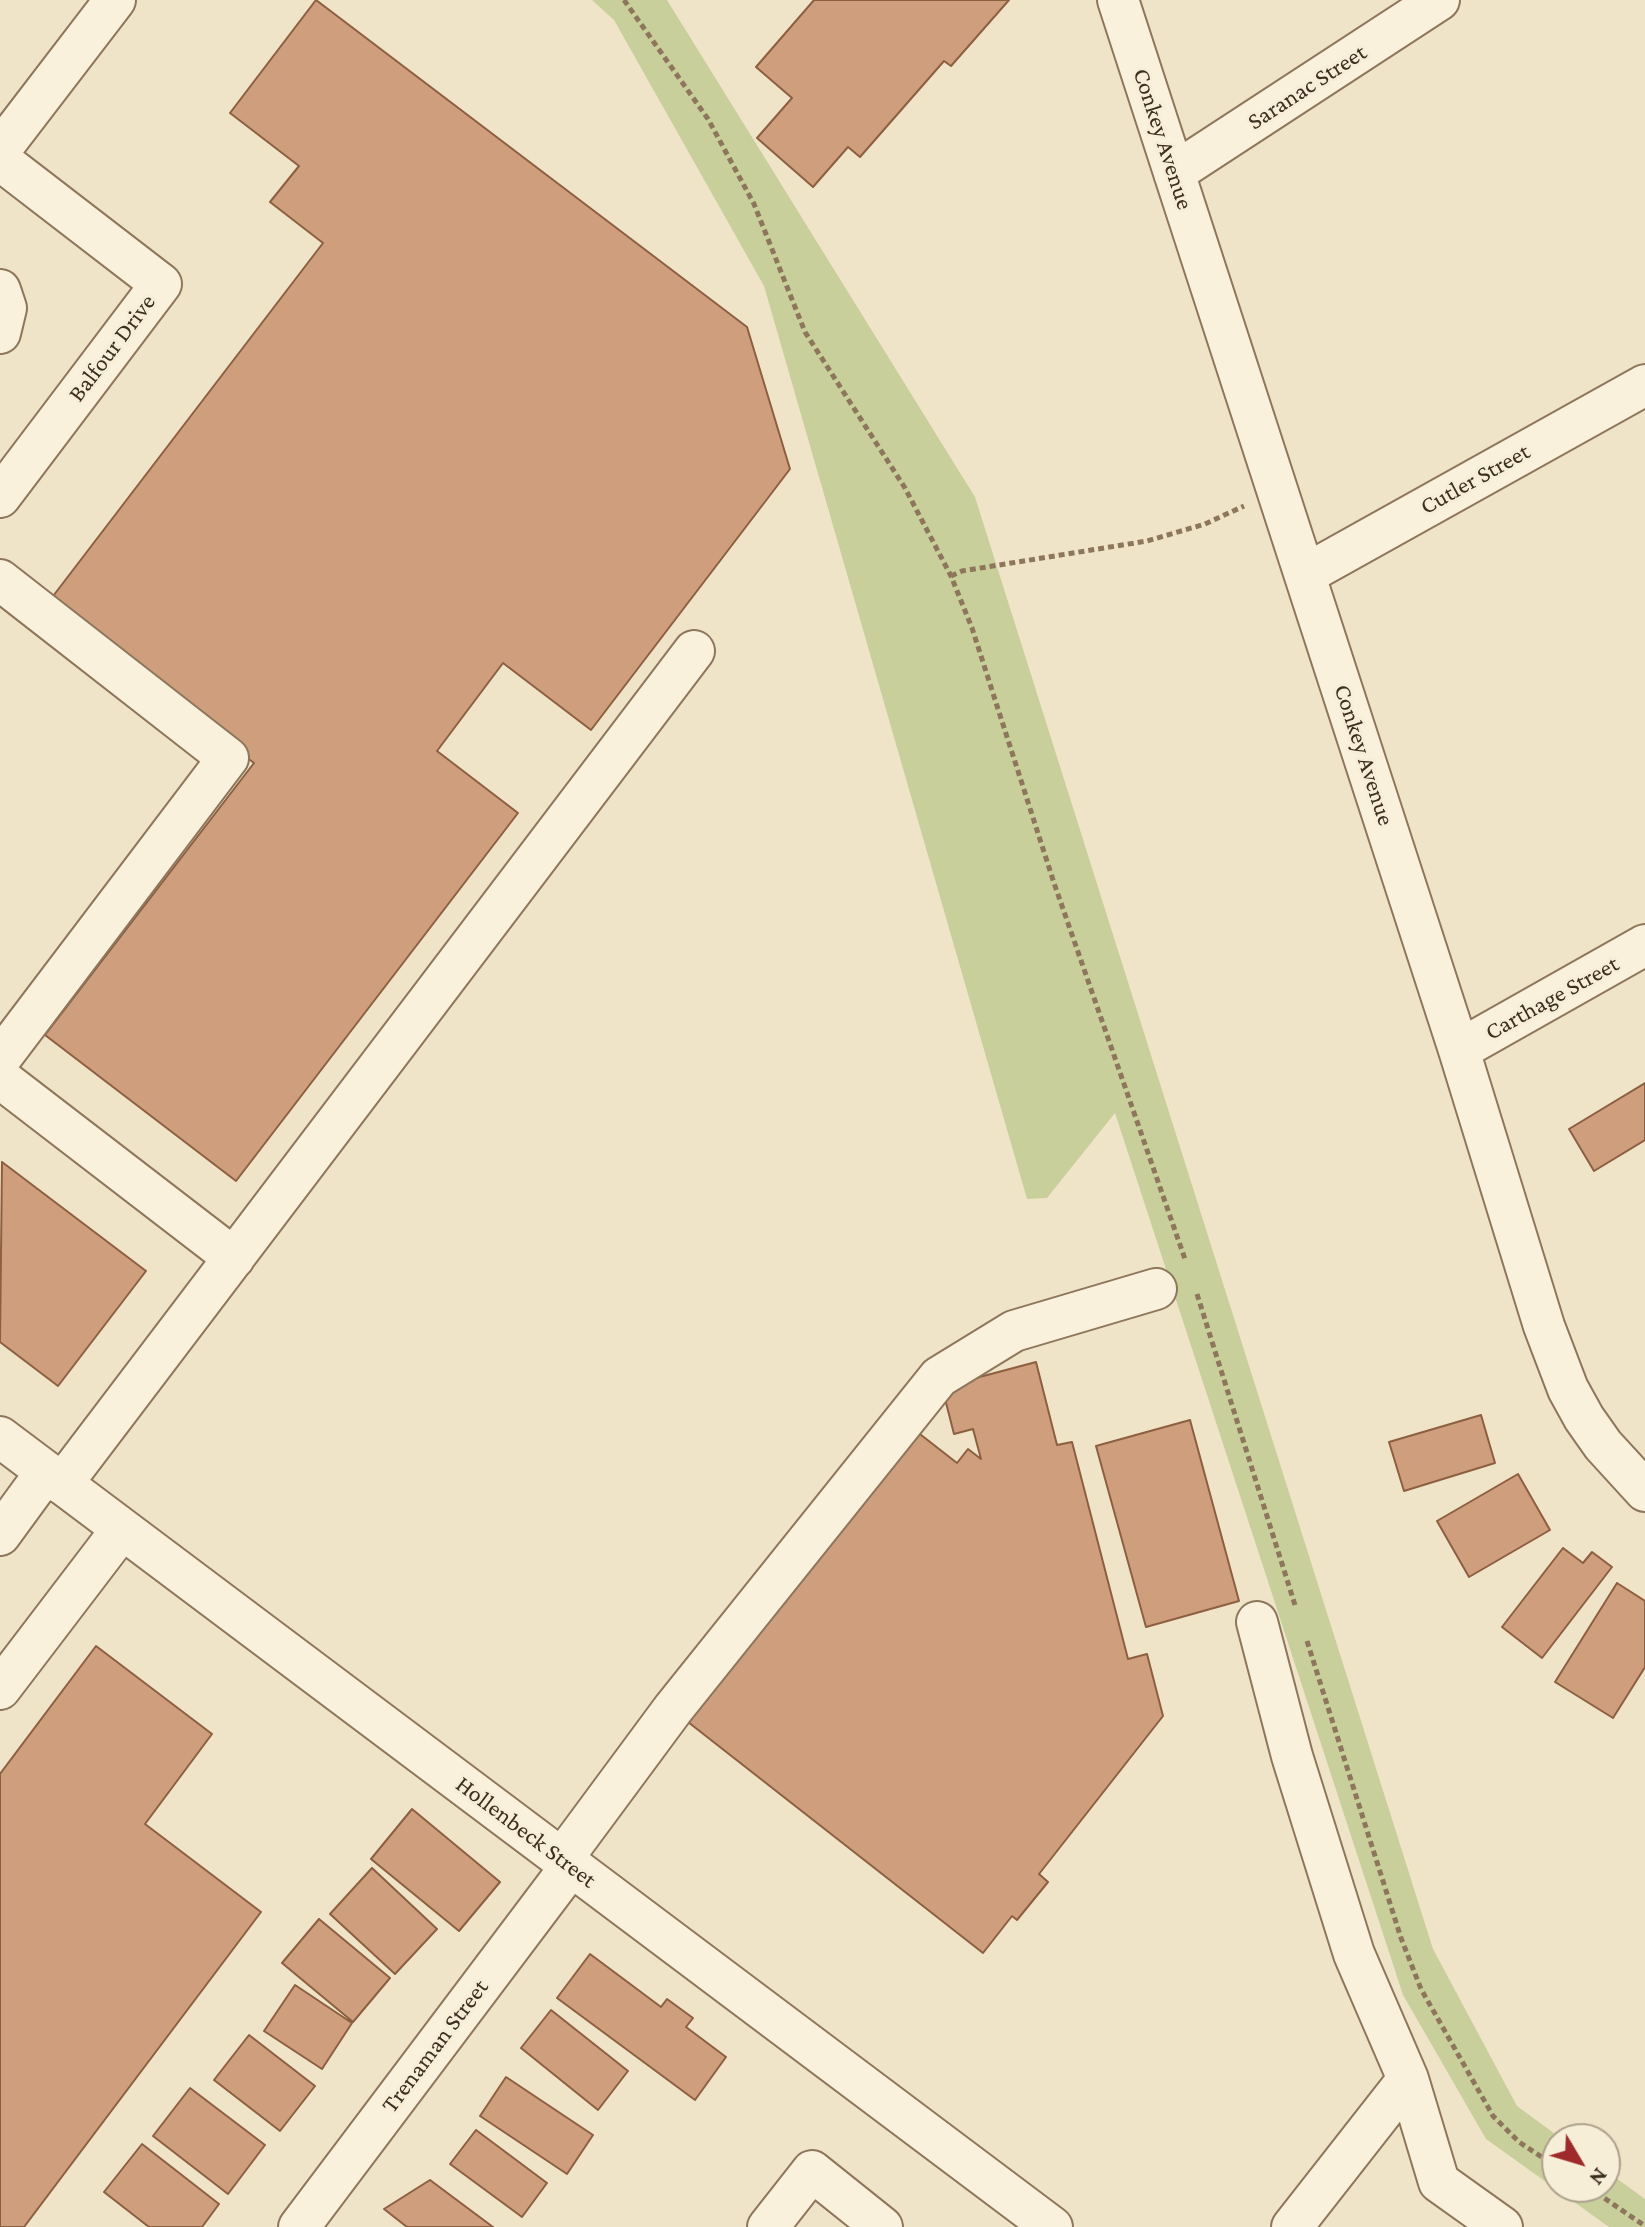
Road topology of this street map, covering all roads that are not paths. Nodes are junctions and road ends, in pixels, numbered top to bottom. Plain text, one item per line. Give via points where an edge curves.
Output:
1 (115, 0) edge
2 (1118, 0) edge
3 (1439, 0) edge
4 (0, 150) edge
5 (0, 160) edge
6 (1174, 173) junction
7 (0, 290) edge
8 (0, 333) edge
9 (1645, 385) edge
10 (0, 497) edge
11 (1306, 574) junction
12 (0, 580) edge
13 (694, 651) dead end
14 (1645, 945) edge
15 (1459, 1050) junction
16 (0, 1059) edge
17 (0, 1078) edge
18 (234, 1258) junction
19 (1156, 1289) dead end
20 (0, 1437) edge
21 (54, 1478) junction
22 (1645, 1491) edge
23 (122, 1529) junction
24 (0, 1535) edge
25 (1257, 1622) dead end
26 (0, 1689) edge
27 (567, 1862) junction
28 (1408, 2079) junction
29 (1043, 2224) edge
30 (299, 2227) edge
31 (768, 2227) edge
32 (882, 2227) edge
33 (1292, 2227) edge
34 (1502, 2227) edge

1 - 4 street
2 - 6 street, Conkey Avenue
3 - 6 street, Saranac Street
5 - 10 street, Balfour Drive via 161,284
6 - 11 street, Conkey Avenue
7 - 8 street via 6,308
9 - 11 street, Cutler Street
11 - 15 street, Conkey Avenue
12 - 16 street via 228,758
13 - 18 street
14 - 15 street, Carthage Street
15 - 22 street, Conkey Avenue via 1568,1389 1603,1445
17 - 18 street
18 - 21 street
19 - 27 street, Trenaman Street via 1014,1331 939,1377 673,1709
20 - 21 street, Hollenbeck Street
21 - 23 street, Hollenbeck Street
21 - 24 street
23 - 26 street
23 - 27 street, Hollenbeck Street
25 - 28 street via 1354,1954
27 - 29 street, Hollenbeck Street
27 - 30 street, Trenaman Street
28 - 33 street
28 - 34 street via 1439,2182
31 - 32 street via 812,2171

